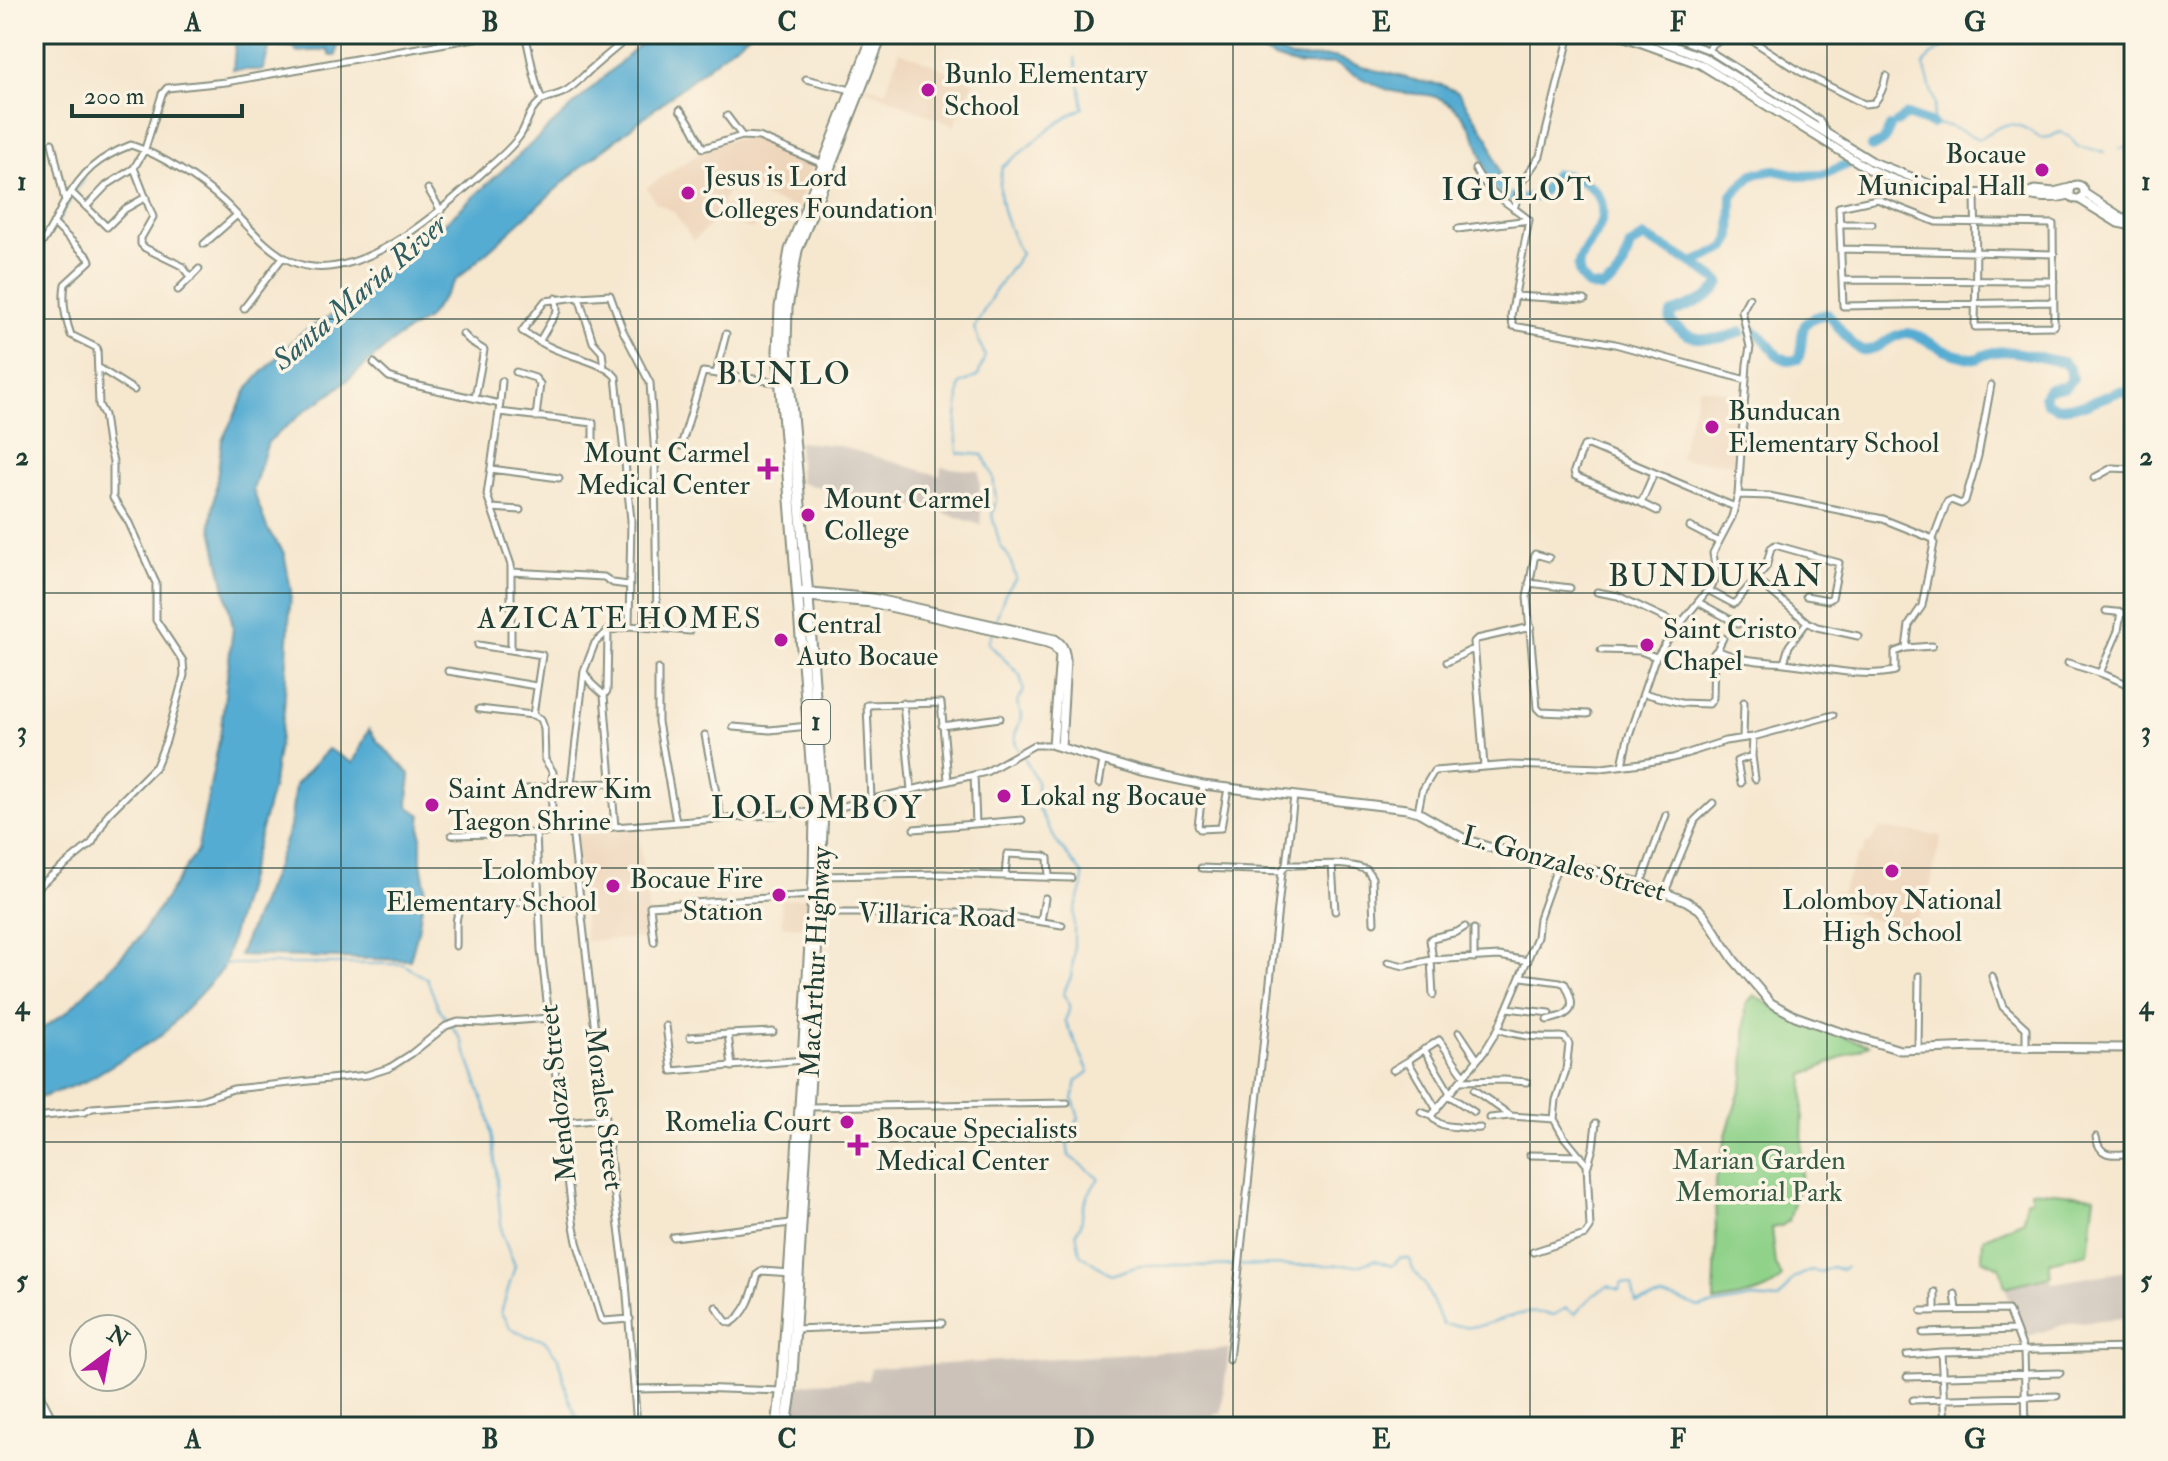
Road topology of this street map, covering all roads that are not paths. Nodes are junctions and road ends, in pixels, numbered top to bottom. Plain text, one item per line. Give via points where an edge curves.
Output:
1 (497, 34) edge
2 (525, 34) edge
3 (633, 34) edge
4 (874, 34) edge
5 (882, 34) edge
6 (1570, 34) edge
7 (1617, 34) edge
8 (1641, 34) edge
9 (1665, 34) edge
10 (1732, 34) edge
11 (1742, 34) edge
12 (1708, 50) junction
13 (1886, 76) dead end
14 (806, 79) dead end
15 (855, 91) junction
16 (542, 100) junction
17 (680, 110) dead end
18 (727, 116) dead end
19 (1828, 133) junction
20 (742, 136) junction
21 (52, 143) dead end
22 (145, 149) junction
23 (1844, 149) junction
24 (827, 166) junction
25 (134, 168) junction
26 (1475, 169) dead end
27 (428, 189) dead end
28 (2070, 191) junction
29 (73, 194) junction
30 (1975, 194) junction
31 (2082, 196) junction
32 (146, 197) junction
33 (65, 202) junction
34 (86, 207) junction
35 (1514, 209) junction
36 (441, 211) junction
37 (237, 215) junction
38 (1529, 220) junction
39 (1975, 223) junction
40 (1840, 224) junction
41 (1872, 224) dead end
42 (56, 225) junction
43 (2131, 227) edge
44 (1458, 229) dead end
45 (34, 238) edge
46 (204, 244) dead end
47 (1841, 249) junction
48 (1975, 252) junction
49 (2054, 254) junction
50 (283, 257) junction
51 (199, 269) dead end
52 (191, 278) junction
53 (1842, 280) junction
54 (1975, 280) junction
55 (2054, 281) junction
56 (178, 290) dead end
57 (1515, 296) junction
58 (579, 297) junction
59 (556, 298) junction
60 (1749, 298) dead end
61 (1585, 300) dead end
62 (2053, 302) junction
63 (1975, 305) junction
64 (244, 308) dead end
65 (463, 334) dead end
66 (726, 334) dead end
67 (539, 342) junction
68 (374, 363) dead end
69 (98, 367) junction
70 (604, 368) junction
71 (516, 372) dead end
72 (716, 373) junction
73 (1746, 380) junction
74 (502, 381) dead end
75 (785, 383) junction
76 (1991, 385) dead end
77 (134, 390) dead end
78 (475, 398) junction
79 (500, 404) junction
80 (499, 412) junction
81 (536, 417) junction
82 (593, 440) dead end
83 (681, 446) dead end
84 (655, 458) junction
85 (625, 461) junction
86 (491, 469) junction
87 (2134, 469) edge
88 (1654, 473) junction
89 (559, 478) dead end
90 (2094, 478) dead end
91 (1738, 495) junction
92 (1641, 503) junction
93 (1735, 507) junction
94 (492, 508) junction
95 (520, 510) dead end
96 (1657, 511) dead end
97 (1690, 527) dead end
98 (1933, 539) junction
99 (1719, 542) junction
100 (1549, 558) dead end
101 (511, 572) junction
102 (1756, 579) junction
103 (2130, 582) dead end
104 (1529, 583) junction
105 (628, 585) junction
106 (1570, 588) dead end
107 (1708, 590) junction
108 (1597, 592) dead end
109 (803, 594) junction
110 (1806, 596) dead end
111 (2134, 598) edge
112 (1698, 602) junction
113 (2106, 611) dead end
114 (2121, 612) junction
115 (2134, 614) edge
116 (1807, 622) junction
117 (1738, 624) dead end
118 (1679, 625) junction
119 (629, 626) junction
120 (1531, 627) junction
121 (657, 628) junction
122 (608, 631) junction
123 (690, 631) dead end
124 (1858, 636) dead end
125 (1723, 638) dead end
126 (478, 645) dead end
127 (1932, 646) dead end
128 (1906, 648) junction
129 (511, 650) junction
130 (1474, 650) junction
131 (1601, 650) dead end
132 (1717, 650) junction
133 (1656, 657) junction
134 (1447, 662) dead end
135 (1784, 663) junction
136 (2068, 663) dead end
137 (658, 669) dead end
138 (448, 671) dead end
139 (584, 671) junction
140 (2100, 673) junction
141 (536, 686) junction
142 (2133, 686) edge
143 (1643, 693) junction
144 (604, 695) junction
145 (1744, 702) dead end
146 (903, 703) junction
147 (479, 709) dead end
148 (1588, 714) dead end
149 (533, 715) junction
150 (1833, 715) dead end
151 (1000, 718) dead end
152 (808, 726) junction
153 (942, 726) junction
154 (733, 727) dead end
155 (705, 735) dead end
156 (1753, 737) junction
157 (1743, 738) junction
158 (1057, 746) junction
159 (1752, 756) junction
160 (1103, 761) junction
161 (1622, 765) junction
162 (1484, 766) junction
163 (974, 775) junction
164 (1755, 779) dead end
165 (948, 780) junction
166 (611, 783) junction
167 (1741, 783) dead end
168 (571, 784) junction
169 (1099, 784) dead end
170 (559, 785) dead end
171 (1203, 785) junction
172 (551, 786) junction
173 (1228, 788) junction
174 (520, 790) dead end
175 (911, 790) junction
176 (1294, 795) junction
177 (871, 800) junction
178 (1713, 803) dead end
179 (819, 811) junction
180 (1418, 812) junction
181 (1666, 815) dead end
182 (721, 819) junction
183 (1022, 820) dead end
184 (676, 822) junction
185 (976, 824) junction
186 (615, 827) junction
187 (572, 829) junction
188 (914, 829) dead end
189 (553, 831) junction
190 (536, 833) junction
191 (452, 835) dead end
192 (1559, 862) junction
193 (1286, 865) junction
194 (1332, 865) junction
195 (1201, 868) dead end
196 (1282, 871) junction
197 (817, 876) junction
198 (1005, 876) junction
199 (1049, 878) junction
200 (1071, 878) dead end
201 (1641, 883) junction
202 (34, 890) edge
203 (1665, 892) junction
204 (812, 894) junction
205 (1045, 898) dead end
206 (579, 899) junction
207 (539, 902) junction
208 (1335, 911) dead end
209 (815, 912) junction
210 (1041, 921) junction
211 (1374, 922) dead end
212 (1062, 925) dead end
213 (1465, 927) dead end
214 (1474, 929) dead end
215 (654, 942) dead end
216 (456, 946) dead end
217 (1474, 958) junction
218 (1432, 960) junction
219 (1528, 961) junction
220 (1388, 962) dead end
221 (1919, 976) dead end
222 (1992, 976) dead end
223 (1522, 977) junction
224 (1433, 995) dead end
225 (1507, 1008) junction
226 (550, 1018) junction
227 (666, 1026) dead end
228 (1498, 1029) junction
229 (773, 1032) dead end
230 (1459, 1032) dead end
231 (728, 1034) junction
232 (690, 1037) dead end
233 (2026, 1047) junction
234 (2134, 1048) edge
235 (1424, 1049) junction
236 (1918, 1049) junction
237 (1477, 1059) junction
238 (807, 1060) junction
239 (1409, 1060) junction
240 (732, 1067) junction
241 (1393, 1070) dead end
242 (1462, 1078) junction
243 (1527, 1082) dead end
244 (1474, 1090) dead end
245 (1449, 1094) junction
246 (1067, 1103) dead end
247 (804, 1107) junction
248 (1437, 1110) junction
249 (1421, 1112) dead end
250 (1474, 1112) dead end
251 (1431, 1116) junction
252 (1511, 1116) junction
253 (34, 1117) edge
254 (1490, 1118) dead end
255 (605, 1119) junction
256 (1554, 1119) junction
257 (562, 1123) junction
258 (1596, 1123) dead end
259 (1480, 1128) dead end
260 (2096, 1137) dead end
261 (2134, 1153) edge
262 (1530, 1155) dead end
263 (1581, 1156) junction
264 (1587, 1165) junction
265 (797, 1223) junction
266 (673, 1237) dead end
267 (1533, 1252) dead end
268 (793, 1273) junction
269 (1935, 1292) dead end
270 (1955, 1294) dead end
271 (716, 1307) dead end
272 (1957, 1310) junction
273 (1922, 1311) dead end
274 (1935, 1311) junction
275 (630, 1319) junction
276 (942, 1323) dead end
277 (794, 1329) junction
278 (2016, 1330) junction
279 (1923, 1333) dead end
280 (2134, 1348) edge
281 (2024, 1351) junction
282 (1941, 1352) junction
283 (1907, 1355) dead end
284 (1229, 1360) dead end
285 (2060, 1373) dead end
286 (2025, 1374) junction
287 (1942, 1376) junction
288 (1907, 1377) dead end
289 (34, 1383) edge
290 (635, 1389) junction
291 (786, 1392) junction
292 (2026, 1396) junction
293 (2057, 1396) dead end
294 (1943, 1399) junction
295 (1913, 1400) dead end
296 (2064, 1423) dead end
297 (2026, 1425) edge
298 (1964, 1426) edge
299 (1984, 1426) edge
300 (2005, 1426) edge
301 (52, 1427) edge
302 (637, 1427) edge
303 (777, 1427) edge
304 (786, 1427) edge
305 (1943, 1427) edge

1 - 22 street via 226,82 170,86 162,94
2 - 16 street
3 - 16 street via 564,92
4 - 15 highway, MacArthur Highway / 1
5 - 15 highway, MacArthur Highway / 1
6 - 35 street via 1540,156
7 - 23 street via 1700,64
8 - 19 street via 1703,57
9 - 12 street
10 - 12 street
11 - 13 street via 1864,104 1877,100
12 - 19 street via 1819,120
14 - 15 street
15 - 24 highway, MacArthur Highway / 1
16 - 36 street via 527,117 521,136
17 - 20 street via 692,122 703,148
18 - 20 street
19 - 23 street
20 - 24 street via 759,137
21 - 33 street
22 - 25 street
22 - 29 street via 131,145 93,164
22 - 37 street via 208,189
23 - 30 street via 1871,166 1950,192
24 - 75 highway, MacArthur Highway / 1 via 791,278
25 - 32 street
25 - 34 street
26 - 35 street
27 - 36 street
28 - 30 street
28 - 31 street via 2075,199
28 - 31 street via 2080,185
29 - 33 street
29 - 34 street
30 - 39 street
31 - 43 street
32 - 34 street via 107,227
32 - 52 street via 153,217 141,244 182,266
33 - 42 street
35 - 38 street
36 - 50 street via 401,239 344,264 312,267
37 - 46 street
37 - 50 street
38 - 44 street
38 - 57 street
39 - 40 street via 1936,222 1877,199 1839,207
39 - 48 street
39 - 49 street via 2053,224
40 - 41 street
40 - 47 street
42 - 45 street via 42,243
42 - 69 street via 90,261 65,284 64,303 71,335 97,348
47 - 48 street
47 - 53 street
48 - 49 street
48 - 54 street
49 - 55 street
50 - 64 street
51 - 52 street
52 - 56 street
53 - 54 street
53 - 63 street via 1843,306
54 - 55 street
54 - 63 street
55 - 62 street
57 - 61 street
57 - 73 street via 1513,326 1615,344
58 - 59 street
58 - 70 street
58 - 84 street via 610,295 650,383
59 - 67 street via 557,311
59 - 67 street via 545,301 522,331
60 - 73 street via 1742,311 1750,347
62 - 63 street
62 - 63 street via 2054,326 1975,327
65 - 78 street via 484,350
66 - 72 street
67 - 70 street
68 - 78 street via 389,377
69 - 77 street
69 - 202 street via 99,405 113,461 113,498 156,583 156,620 183,661 184,675 156,766 108,814 92,843
70 - 85 street via 616,377
71 - 81 street via 540,384
72 - 75 street
72 - 83 street via 703,372
73 - 91 street
74 - 79 street
75 - 109 highway, MacArthur Highway / 1
76 - 98 street via 1965,501 1948,501
78 - 79 street
79 - 80 street
80 - 81 street
80 - 86 street
81 - 82 street via 593,423
84 - 85 street
84 - 121 street
85 - 105 street via 631,520
86 - 89 street
86 - 94 street via 487,495
87 - 90 street via 2112,468
88 - 92 street
88 - 92 street via 1584,447 1575,476
88 - 93 street
91 - 93 street
91 - 98 street via 1769,496 1883,519
92 - 96 street
93 - 99 street
94 - 95 street
94 - 101 street
97 - 99 street
98 - 128 street via 1922,606 1909,625
99 - 107 street via 1713,553 1715,581
100 - 104 street via 1535,554
101 - 105 street via 604,577
101 - 129 street
102 - 107 street via 1734,604
102 - 110 street via 1775,545 1838,562 1832,598
102 - 116 street
103 - 111 street via 2127,596
104 - 106 street
104 - 120 street
105 - 119 street
107 - 112 street
108 - 118 street via 1618,596
109 - 152 highway, MacArthur Highway / 1
109 - 158 street via 1055,639 1065,651
109 - 179 highway, MacArthur Highway / 1
112 - 117 street
112 - 118 street
113 - 114 street
114 - 115 street
114 - 140 street
116 - 124 street
116 - 135 street
118 - 133 street
119 - 121 street
119 - 122 street
120 - 130 street via 1477,639
120 - 148 street via 1537,709
121 - 123 street
122 - 139 street via 595,643
122 - 144 street
125 - 132 street
126 - 129 street
127 - 128 street
128 - 135 street via 1895,652 1893,672 1842,672
129 - 141 street via 542,655
130 - 134 street
130 - 162 street
131 - 133 street
132 - 135 street via 1737,659
132 - 143 street via 1709,704
133 - 143 street
136 - 140 street
137 - 184 street via 658,722
138 - 141 street
139 - 144 street
139 - 168 street
140 - 142 street
141 - 149 street
143 - 161 street
144 - 166 street
145 - 157 street
146 - 153 street via 940,702
146 - 175 street
146 - 177 street via 866,707
147 - 149 street
149 - 172 street via 544,728
150 - 156 street
151 - 153 street
152 - 154 street
152 - 179 highway, MacArthur Highway / 1
153 - 165 street
155 - 182 street
156 - 157 street
156 - 159 street
157 - 161 street via 1673,758
158 - 160 street, L. Gonzales Street
158 - 163 street, L. Gonzales Street via 1034,745
159 - 164 street
159 - 167 street via 1737,761
160 - 169 street
160 - 171 street, L. Gonzales Street
161 - 162 street
162 - 180 street via 1433,771
163 - 165 street, L. Gonzales Street
163 - 185 street
165 - 175 street, L. Gonzales Street
166 - 168 street
166 - 186 street
168 - 170 street
171 - 173 street, L. Gonzales Street
171 - 173 street via 1200,829 1221,828
172 - 174 street
172 - 189 street
173 - 176 street, L. Gonzales Street
175 - 177 street, L. Gonzales Street
176 - 180 street, L. Gonzales Street
176 - 193 street
177 - 179 street, L. Gonzales Street
178 - 203 street via 1695,820
179 - 182 street
179 - 197 highway, MacArthur Highway / 1
180 - 192 street, L. Gonzales Street via 1476,843
181 - 201 street
182 - 184 street
183 - 185 street
184 - 186 street
185 - 188 street
186 - 187 street
187 - 189 street
187 - 206 street, Morales Street
189 - 190 street
190 - 191 street
190 - 207 street, Mendoza Street
192 - 201 street, L. Gonzales Street
192 - 219 street
193 - 194 street
193 - 196 street
194 - 208 street
194 - 211 street via 1349,864 1370,872
195 - 196 street
196 - 284 street
197 - 198 street
197 - 204 highway, MacArthur Highway / 1
197 - 209 highway, MacArthur Highway / 1
198 - 199 street
198 - 199 street via 1007,854 1045,856
199 - 200 street
201 - 203 street, L. Gonzales Street
203 - 236 street, L. Gonzales Street via 1699,909 1771,1003 1834,1030 1900,1050
204 - 209 highway, MacArthur Highway / 1
204 - 215 street via 650,906
205 - 210 street
206 - 207 street
206 - 255 street, Morales Street
207 - 216 street via 463,905 457,914
207 - 226 street, Mendoza Street
209 - 210 street, Villarica Road via 985,913
209 - 238 highway, MacArthur Highway / 1
210 - 212 street, Villarica Road
213 - 218 street via 1430,940
214 - 217 street
217 - 218 street
217 - 219 street
218 - 220 street via 1404,966
218 - 224 street
219 - 223 street
221 - 236 street
222 - 233 street via 2003,1007 2026,1029
223 - 225 street
223 - 225 street via 1565,984 1570,1012 1549,1017
225 - 228 street
226 - 253 street via 458,1022 389,1068 367,1075
226 - 257 street, Mendoza Street
227 - 240 street via 672,1071
228 - 237 street
228 - 256 street via 1568,1041
229 - 231 street
230 - 237 street
231 - 232 street
231 - 240 street
233 - 234 street, L. Gonzales Street
233 - 236 street, L. Gonzales Street
235 - 239 street
235 - 242 street via 1440,1041
235 - 245 street
237 - 242 street
238 - 240 street
238 - 247 highway, MacArthur Highway / 1
239 - 241 street
239 - 248 street
242 - 243 street
242 - 245 street
244 - 252 street
245 - 248 street
245 - 250 street
246 - 247 street
247 - 265 highway, MacArthur Highway / 1
248 - 251 street
249 - 251 street
251 - 259 street via 1439,1125
252 - 254 street
252 - 256 street
255 - 257 street
255 - 275 street, Morales Street
256 - 263 street
257 - 275 street, Mendoza Street via 577,1242 601,1319
258 - 264 street
260 - 261 street via 2102,1152
262 - 263 street
263 - 264 street
264 - 267 street via 1590,1228 1585,1235
265 - 266 street
265 - 268 highway, MacArthur Highway / 1
268 - 271 street via 758,1274 746,1307 731,1323
268 - 277 highway, MacArthur Highway / 1
268 - 291 highway, MacArthur Highway / 1
269 - 274 street
270 - 272 street
272 - 274 street
272 - 278 street via 2008,1310
273 - 274 street
275 - 290 street, Morales Street
276 - 277 street
277 - 291 highway, MacArthur Highway / 1
278 - 279 street
278 - 281 street
280 - 281 street
281 - 282 street
281 - 286 street
282 - 283 street
282 - 287 street
285 - 286 street
286 - 287 street
286 - 292 street
287 - 288 street
287 - 294 street
289 - 301 street
290 - 291 street
290 - 302 street, Morales Street
291 - 303 highway, MacArthur Highway / 1
291 - 304 highway, MacArthur Highway / 1
292 - 293 street
292 - 294 street
292 - 297 street
294 - 295 street
294 - 305 street
296 - 297 street
297 - 300 street
298 - 299 street
298 - 305 street
299 - 300 street

